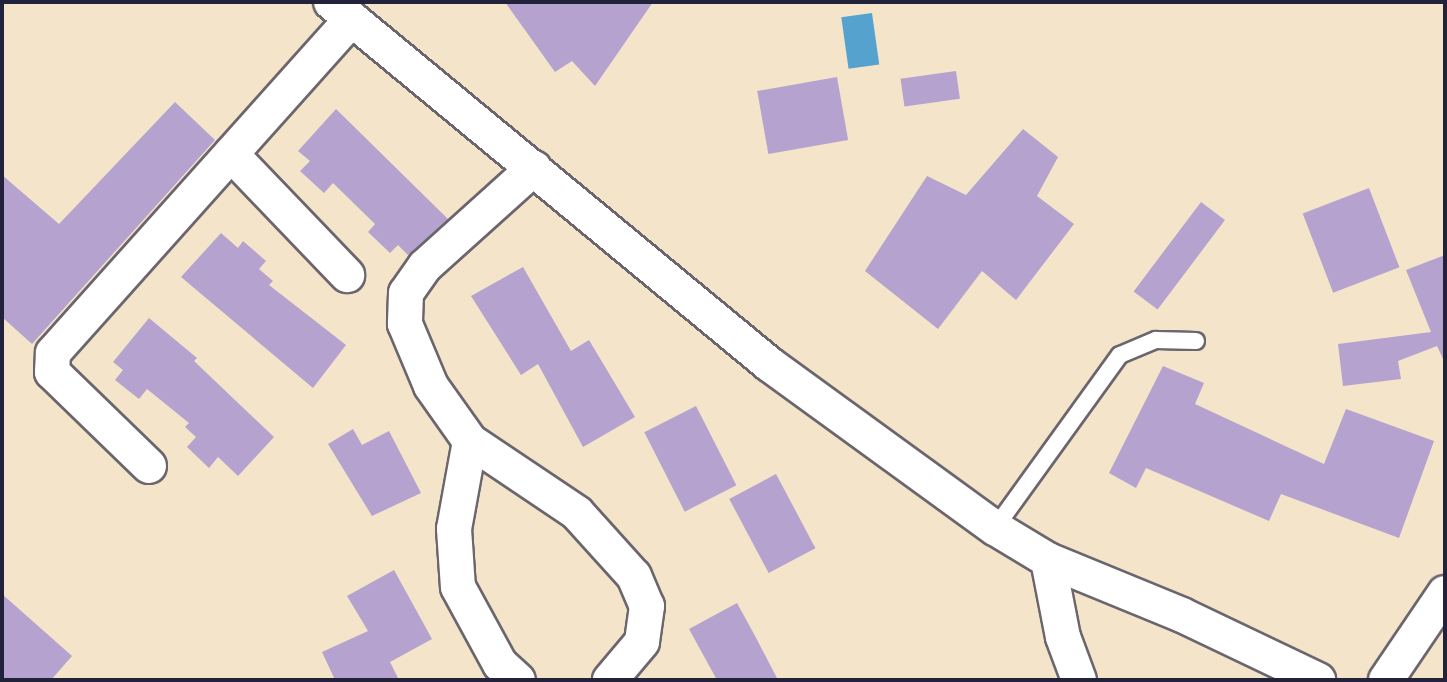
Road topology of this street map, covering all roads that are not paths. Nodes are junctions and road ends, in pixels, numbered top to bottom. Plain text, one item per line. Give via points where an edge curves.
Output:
1 (342, 10) edge
2 (231, 154) junction
3 (534, 168) junction
4 (347, 275) dead end
5 (1196, 341) dead end
6 (470, 441) junction
7 (149, 466) dead end
8 (995, 528) junction
9 (1048, 560) junction
10 (1445, 593) edge
11 (518, 680) edge
12 (610, 680) edge
13 (1079, 680) edge
14 (1318, 680) edge
15 (1386, 680) edge

1 - 2 street
1 - 3 street
2 - 4 street
2 - 7 street via 53,353 52,372
3 - 6 street via 425,266 406,293 405,324 414,354
3 - 8 street via 769,364
5 - 8 lane via 1156,340 1120,355
6 - 11 street via 454,529 458,587 500,664
6 - 12 street via 577,513 634,576 647,606 642,642
8 - 9 street
9 - 13 street via 1063,637
9 - 14 street via 1182,615
10 - 15 street

